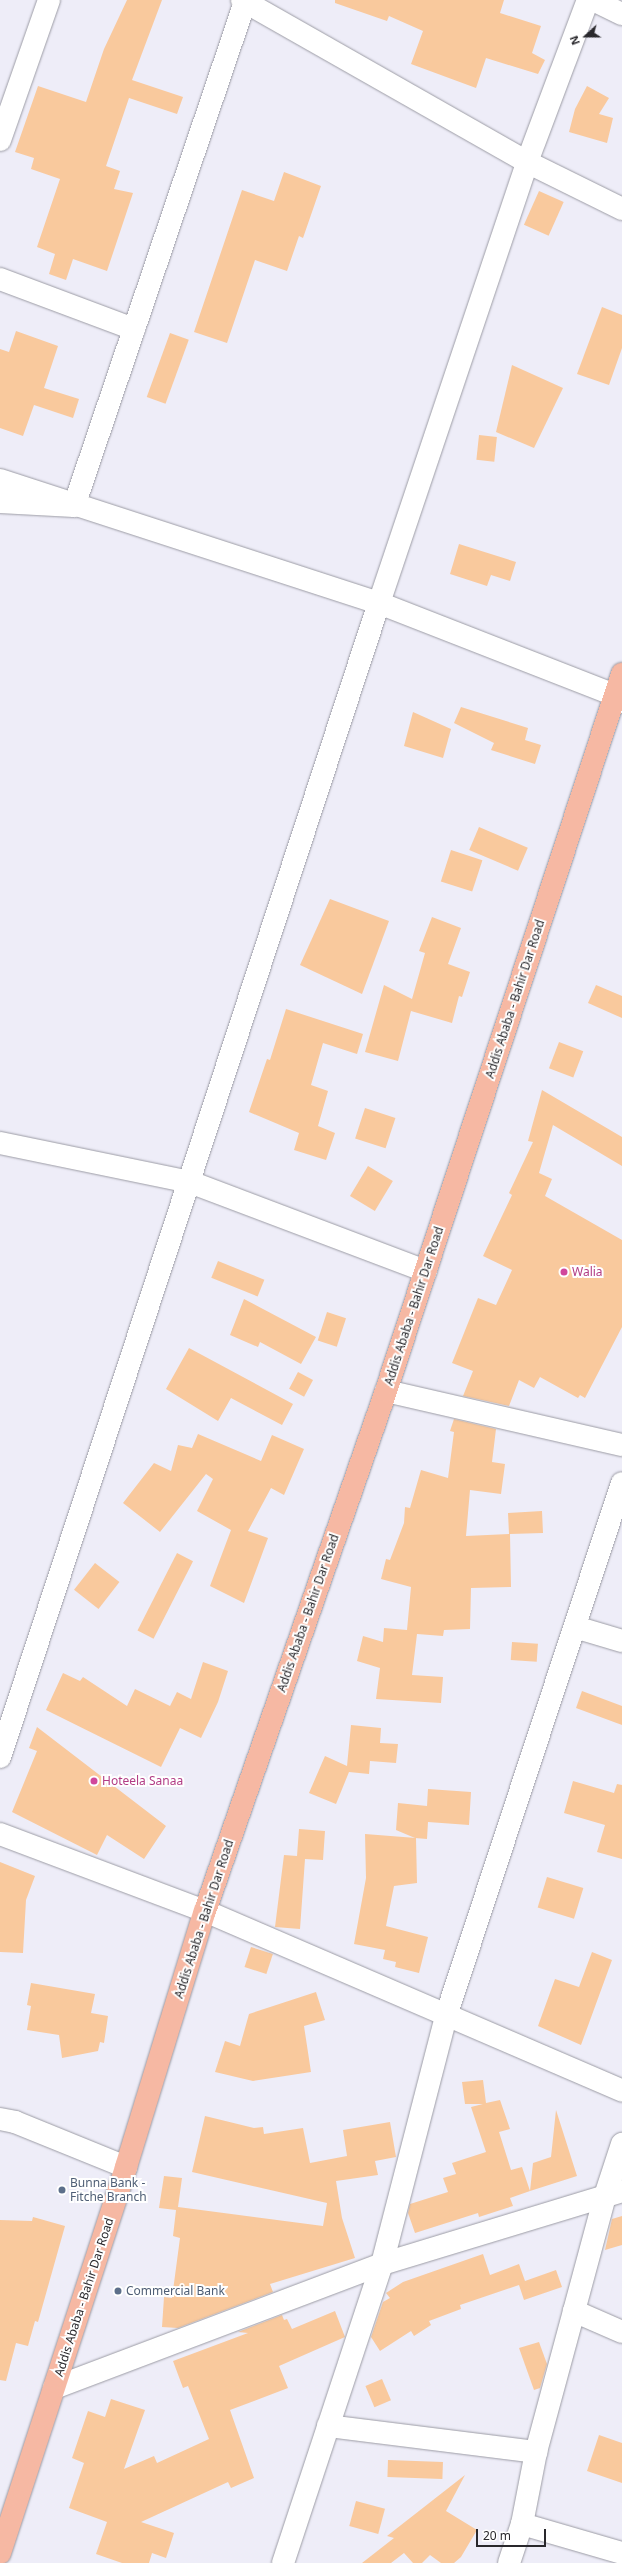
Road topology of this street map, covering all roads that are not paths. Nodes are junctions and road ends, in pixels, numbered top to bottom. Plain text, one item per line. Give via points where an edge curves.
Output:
1 (49, 0) edge
2 (588, 0) edge
3 (594, 0) edge
4 (244, 1) edge
5 (622, 14) edge
6 (0, 140) edge
7 (528, 162) junction
8 (622, 209) edge
9 (0, 279) edge
10 (134, 329) junction
11 (0, 480) edge
12 (0, 502) edge
13 (74, 506) junction
14 (379, 603) junction
15 (622, 674) edge
16 (619, 699) edge
17 (0, 1143) edge
18 (190, 1182) junction
19 (426, 1271) junction
20 (386, 1391) junction
21 (622, 1445) edge
22 (622, 1483) edge
23 (575, 1627) junction
24 (622, 1641) edge
25 (0, 1757) edge
26 (0, 1834) edge
27 (205, 1911) junction
28 (446, 2016) junction
29 (622, 2091) edge
30 (0, 2119) edge
31 (622, 2144) edge
32 (126, 2167) junction
33 (614, 2194) edge
34 (382, 2264) junction
35 (574, 2311) junction
36 (622, 2332) edge
37 (54, 2388) junction
38 (328, 2426) junction
39 (536, 2452) junction
40 (522, 2524) junction
41 (0, 2553) edge
42 (622, 2553) edge
43 (283, 2563) edge
44 (509, 2563) edge

1 - 6 street
2 - 7 street
3 - 5 street
4 - 7 street
4 - 10 street
7 - 8 street
7 - 14 street
9 - 10 street
10 - 13 street
11 - 13 street
12 - 13 street
13 - 14 street
14 - 16 street
14 - 18 street
15 - 16 highway, Addis Ababa - Bahir Dar Road
16 - 19 highway, Addis Ababa - Bahir Dar Road
17 - 18 street
18 - 19 street
18 - 25 street
19 - 20 highway, Addis Ababa - Bahir Dar Road
20 - 21 street
20 - 27 highway, Addis Ababa - Bahir Dar Road
22 - 23 street
23 - 24 street
23 - 28 street
26 - 27 street
27 - 28 street
27 - 32 highway, Addis Ababa - Bahir Dar Road
28 - 29 street
28 - 34 street
30 - 32 street via 15,2122
31 - 33 street
32 - 37 highway, Addis Ababa - Bahir Dar Road
33 - 34 street
33 - 35 street
34 - 37 street
34 - 38 street
35 - 36 street
35 - 39 street
37 - 41 highway, Addis Ababa - Bahir Dar Road
38 - 39 street
38 - 43 street
39 - 40 street
40 - 42 street
40 - 44 street

